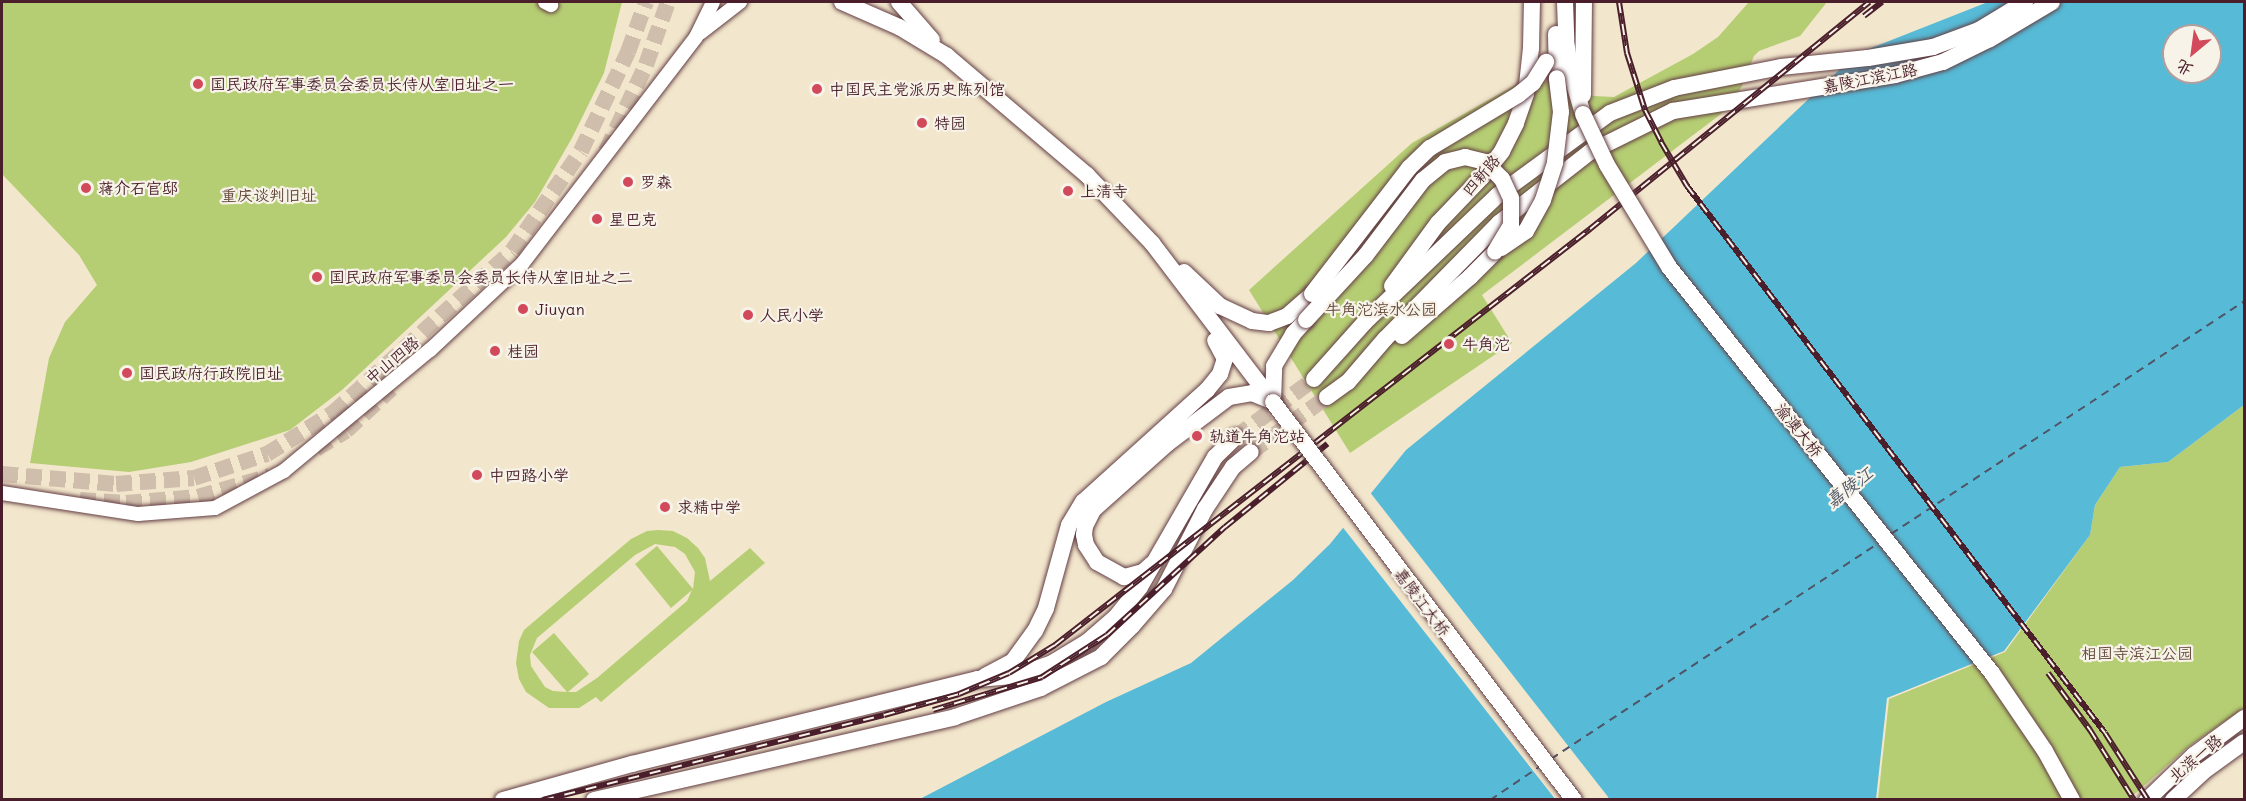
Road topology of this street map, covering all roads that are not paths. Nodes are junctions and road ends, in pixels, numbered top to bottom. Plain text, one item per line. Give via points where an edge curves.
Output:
1 (713, 2) edge
2 (740, 2) edge
3 (842, 2) edge
4 (899, 2) edge
5 (1532, 2) edge
6 (1560, 2) edge
7 (1565, 2) edge
8 (1584, 2) edge
9 (2025, 2) edge
10 (2052, 2) edge
11 (696, 37) junction
12 (1561, 41) junction
13 (947, 56) junction
14 (1583, 114) junction
15 (1152, 243) junction
16 (1495, 252) junction
17 (1365, 322) junction
18 (1314, 379) tunnel mouth
19 (1348, 382) junction
20 (1261, 387) junction
21 (1327, 397) tunnel mouth
22 (1273, 402) junction
23 (1236, 437) tunnel mouth
24 (1168, 443) junction
25 (1251, 452) tunnel mouth
26 (2, 493) edge
27 (1158, 559) junction
28 (978, 679) junction
29 (2244, 718) edge
30 (2244, 742) edge
31 (503, 800) edge
32 (594, 800) edge
33 (1574, 800) edge
34 (2072, 800) edge
35 (2147, 800) edge
36 (2173, 800) edge

1 - 11 street
2 - 11 street
3 - 13 main road via 899,27
4 - 13 main road
5 - 17 main road, 四新路 via 1526,94 1502,151 1438,223
6 - 12 main road
7 - 12 main road
8 - 14 main road
9 - 17 main road, 嘉陵江滨江路 via 1978,30 1933,47 1781,67 1674,88 1610,113 1498,195
10 - 19 main road, 嘉陵江滨江路 via 1943,62 1896,75 1673,111 1590,152 1499,223
11 - 26 street, 中山四路 via 522,264 430,350 284,471 215,508 204,509 138,514
12 - 14 main road, 渝澳大桥
12 - 15 main road, bridge via 1533,83 1430,148 1409,168 1312,294 1287,316 1269,323 1252,321 1220,306
12 - 16 main road, bridge via 1557,78 1561,112 1555,162 1543,200 1526,231
13 - 15 main road via 1062,151
14 - 34 main road, 渝澳大桥, bridge via 1607,165 1669,267 1992,673 2045,751
15 - 20 main road, 嘉陵江大桥
15 - 28 main road via 1222,351 1224,366 1207,390 1078,508 1035,631 1013,661
16 - 19 main road
16 - 22 main road, bridge via 1511,225 1511,198 1502,179 1485,162 1465,157 1445,162 1423,180 1366,255 1293,334 1274,366
17 - 18 main road
19 - 21 main road
20 - 22 main road, 嘉陵江大桥
20 - 24 main road via 1241,382 1227,386
22 - 24 main road via 1252,393 1237,394
22 - 33 main road, 嘉陵江大桥, bridge
23 - 27 main road via 1215,457
24 - 27 main road via 1098,504 1088,517 1084,535 1086,545 1104,568 1124,577 1134,576
25 - 32 main road via 1233,467 1205,509 1164,589 1101,657 1041,688 955,717
27 - 28 main road via 1115,618 1086,642 1052,663 1015,676
28 - 31 main road via 632,764
29 - 35 main road, 北滨一路 via 2194,755
30 - 36 main road, 北滨一路

